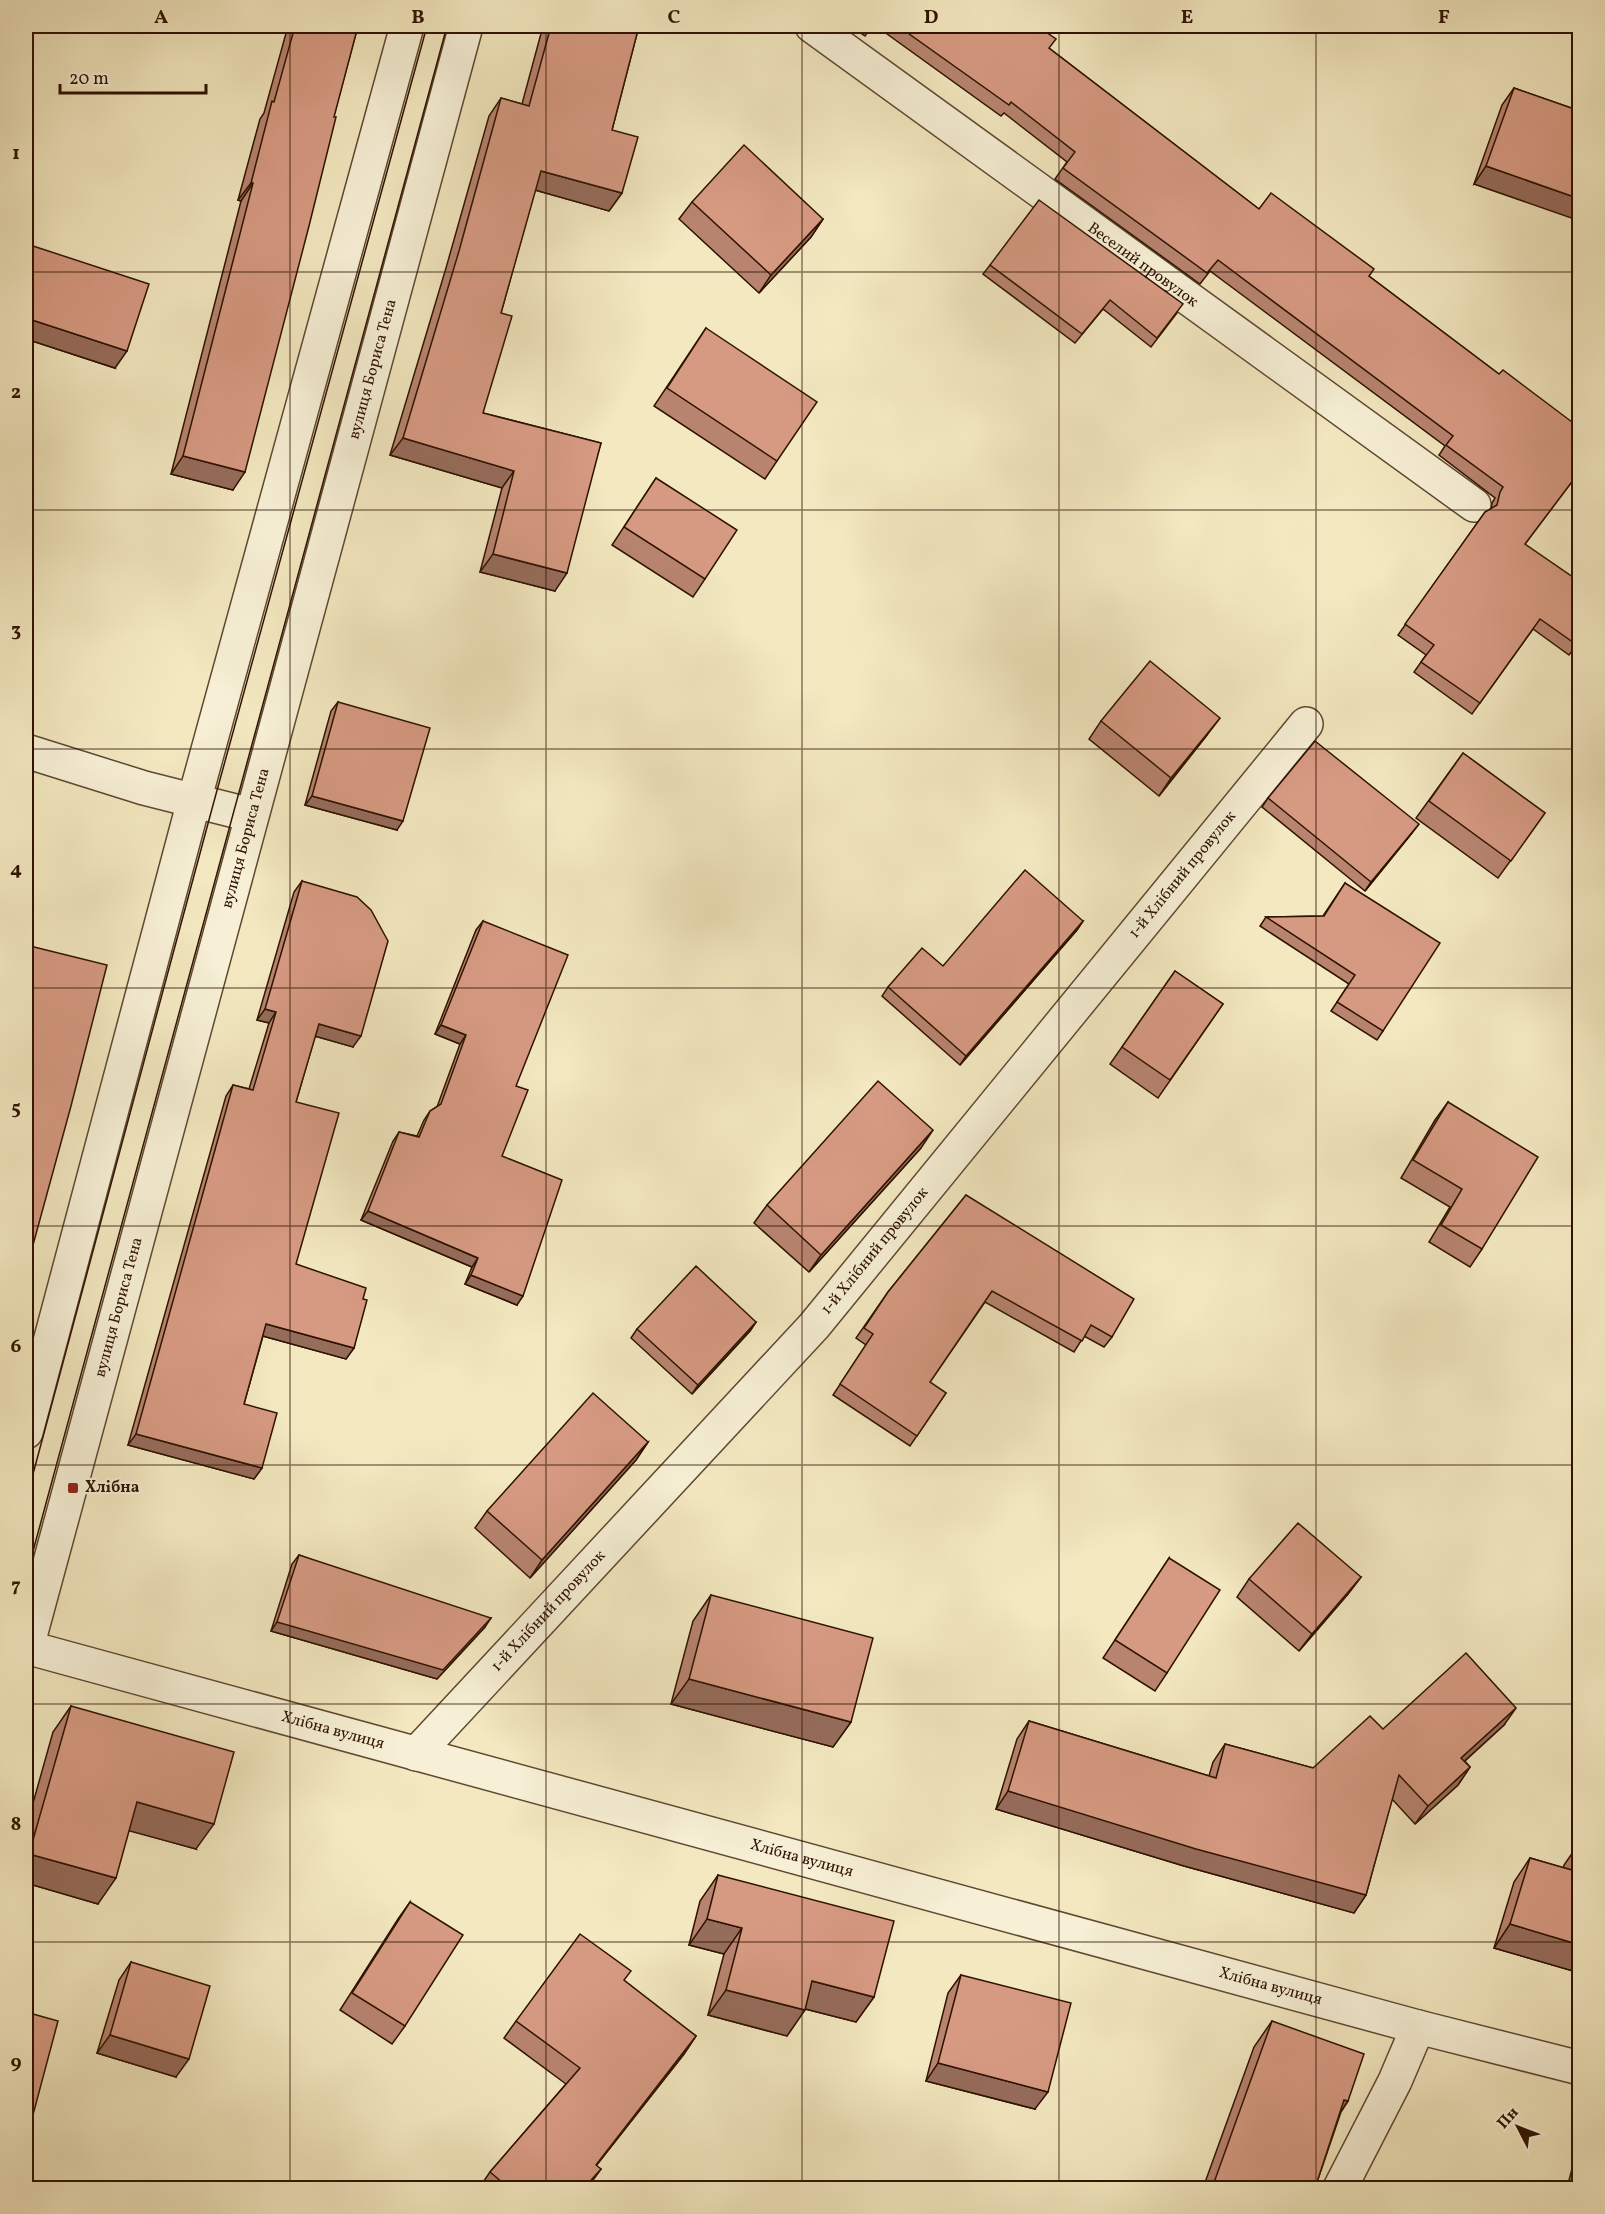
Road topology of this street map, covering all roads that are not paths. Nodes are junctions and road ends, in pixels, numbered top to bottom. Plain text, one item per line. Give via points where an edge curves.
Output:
1 (407, 26) edge
2 (466, 26) edge
3 (812, 26) edge
4 (1474, 505) dead end
5 (1306, 724) dead end
6 (26, 752) edge
7 (194, 801) junction
8 (251, 815) junction
9 (26, 1432) edge
10 (26, 1649) edge
11 (416, 1754) junction
12 (1418, 2027) junction
13 (1580, 2068) edge
14 (1340, 2188) edge

1 - 7 street
2 - 8 street, вулиця Бориса Тена
3 - 4 street, Веселий провулок
5 - 11 street, 1-й Хлібний провулок via 814,1326
6 - 7 street
7 - 8 street
7 - 9 street
8 - 10 street, вулиця Бориса Тена
10 - 11 street, Хлібна вулиця
11 - 12 street, Хлібна вулиця
12 - 13 street, Хлібна вулиця
12 - 14 street

